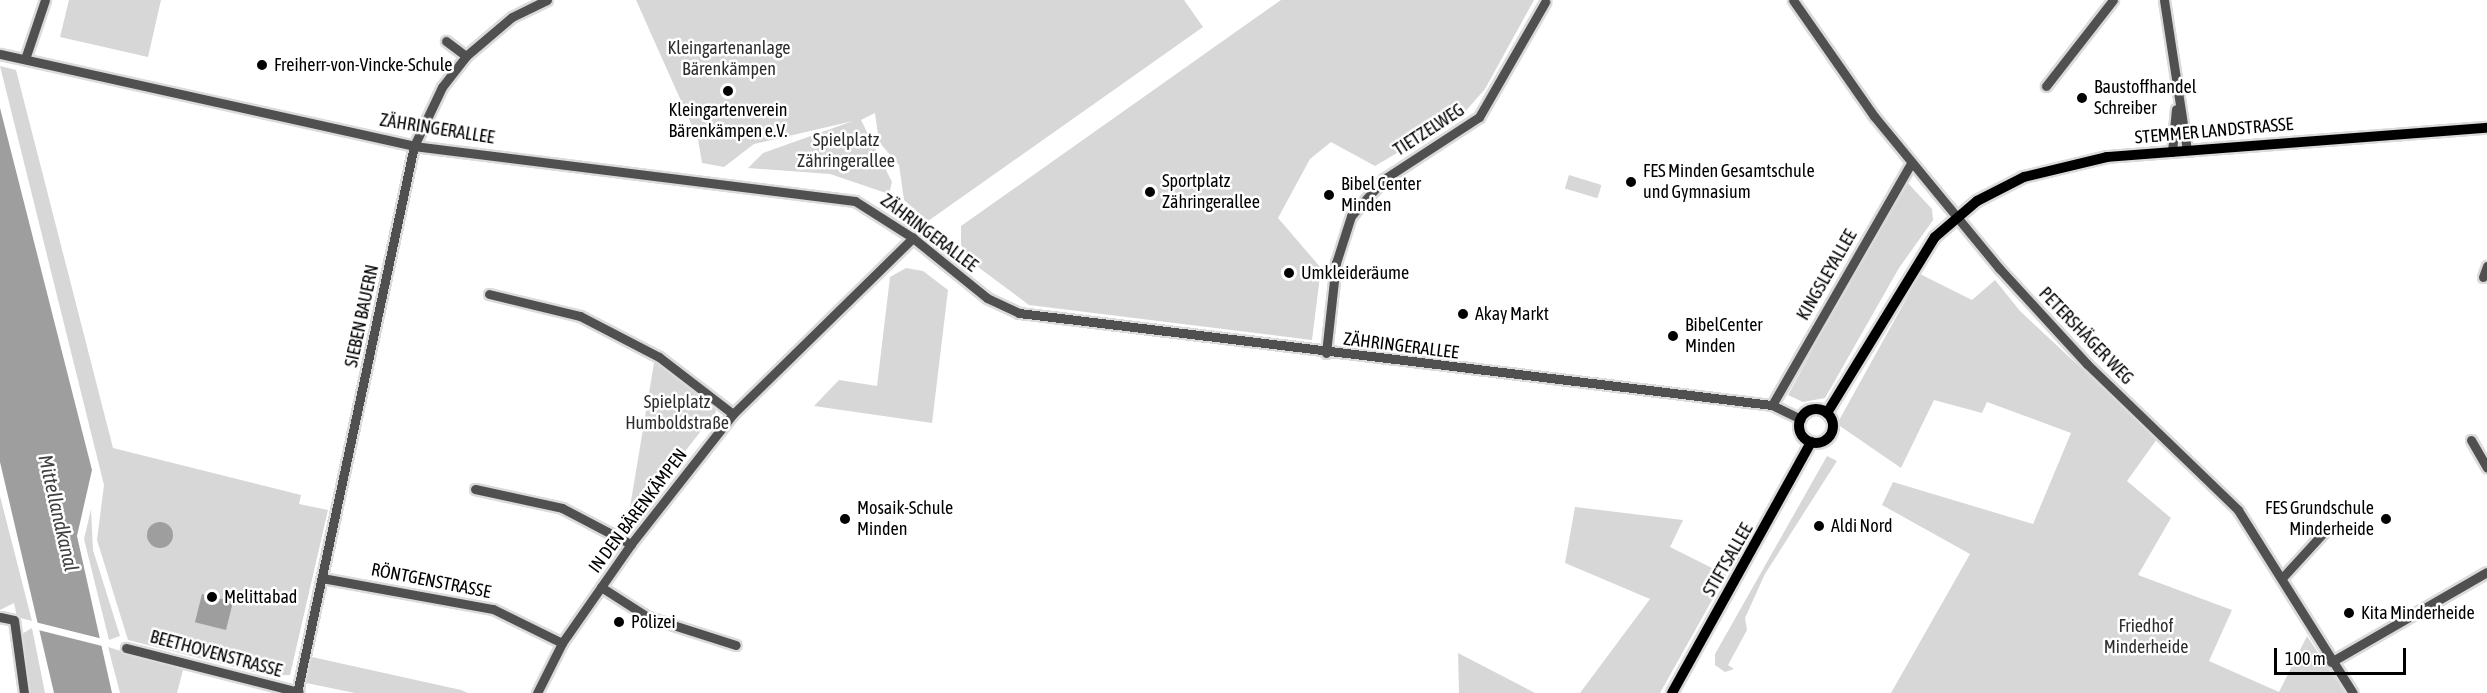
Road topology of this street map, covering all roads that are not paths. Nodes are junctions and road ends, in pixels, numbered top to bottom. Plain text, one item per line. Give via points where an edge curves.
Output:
1 (45, 0) edge
2 (547, 0) edge
3 (1793, 0) edge
4 (2113, 0) edge
5 (2164, 0) edge
6 (1545, 2) dead end
7 (446, 41) dead end
8 (5, 55) edge
9 (466, 56) junction
10 (25, 59) junction
11 (2046, 86) dead end
12 (2176, 103) junction
13 (2487, 128) edge
14 (414, 146) junction
15 (2187, 150) junction
16 (2172, 152) junction
17 (1912, 162) junction
18 (1957, 217) junction
19 (913, 238) junction
20 (2487, 266) edge
21 (2483, 277) dead end
22 (489, 294) dead end
23 (1326, 353) junction
24 (1772, 405) junction
25 (1827, 412) junction
26 (733, 414) junction
27 (1801, 419) junction
28 (2471, 440) dead end
29 (1811, 442) junction
30 (2487, 468) edge
31 (475, 489) dead end
32 (2326, 531) dead end
33 (631, 544) junction
34 (2487, 572) edge
35 (322, 578) junction
36 (2282, 578) junction
37 (601, 587) junction
38 (0, 617) edge
39 (562, 643) junction
40 (736, 645) dead end
41 (126, 648) dead end
42 (2331, 662) junction
43 (24, 693) edge
44 (298, 693) edge
45 (537, 693) edge
46 (1672, 693) edge
47 (2354, 693) edge

1 - 10 street
2 - 9 street, SIEBEN BAUERN via 512,17
3 - 17 street, PETERSHÄGER WEG
4 - 11 street
5 - 12 street
6 - 23 street, TIETZELWEG via 1479,117 1384,179 1351,216 1336,263
7 - 9 street
8 - 10 street, ZÄHRINGERALLEE
9 - 14 street, SIEBEN BAUERN via 442,87
10 - 14 street, ZÄHRINGERALLEE
12 - 15 street
12 - 16 street
13 - 15 main road, STEMMER LANDSTRASSE
14 - 19 street, ZÄHRINGERALLEE via 830,195 875,210
14 - 35 street, SIEBEN BAUERN
15 - 16 main road, STEMMER LANDSTRASSE
16 - 18 main road, STEMMER LANDSTRASSE via 2060,165 1999,188
17 - 18 street, PETERSHÄGER WEG
17 - 24 street, KINGSLEYALLEE
18 - 25 main road via 1905,278
18 - 36 street, PETERSHÄGER WEG via 2087,364 2224,494
19 - 23 street, ZÄHRINGERALLEE via 987,298 1019,313
19 - 26 street, IN DEN BÄRENKÄMPEN
20 - 21 street
22 - 26 street via 580,316 659,357
23 - 24 street, ZÄHRINGERALLEE
24 - 27 street, ZÄHRINGERALLEE
25 - 27 main road via 1813,410
25 - 29 main road via 1833,426 1831,436
26 - 33 street, IN DEN BÄRENKÄMPEN
27 - 29 main road via 1801,433
28 - 30 street
29 - 46 main road, STIFTSALLEE
31 - 33 street via 562,508
32 - 36 street
33 - 37 street, IN DEN BÄRENKÄMPEN
34 - 42 street
35 - 39 street, RÖNTGENSTRASSE via 493,609
35 - 44 street, SIEBEN BAUERN
36 - 42 street, PETERSHÄGER WEG
37 - 39 street, IN DEN BÄRENKÄMPEN
37 - 40 street via 648,617
38 - 43 street via 14,620
39 - 45 street, IN DEN BÄRENKÄMPEN
41 - 44 street, BEETHOVENSTRASSE
42 - 47 street, PETERSHÄGER WEG

